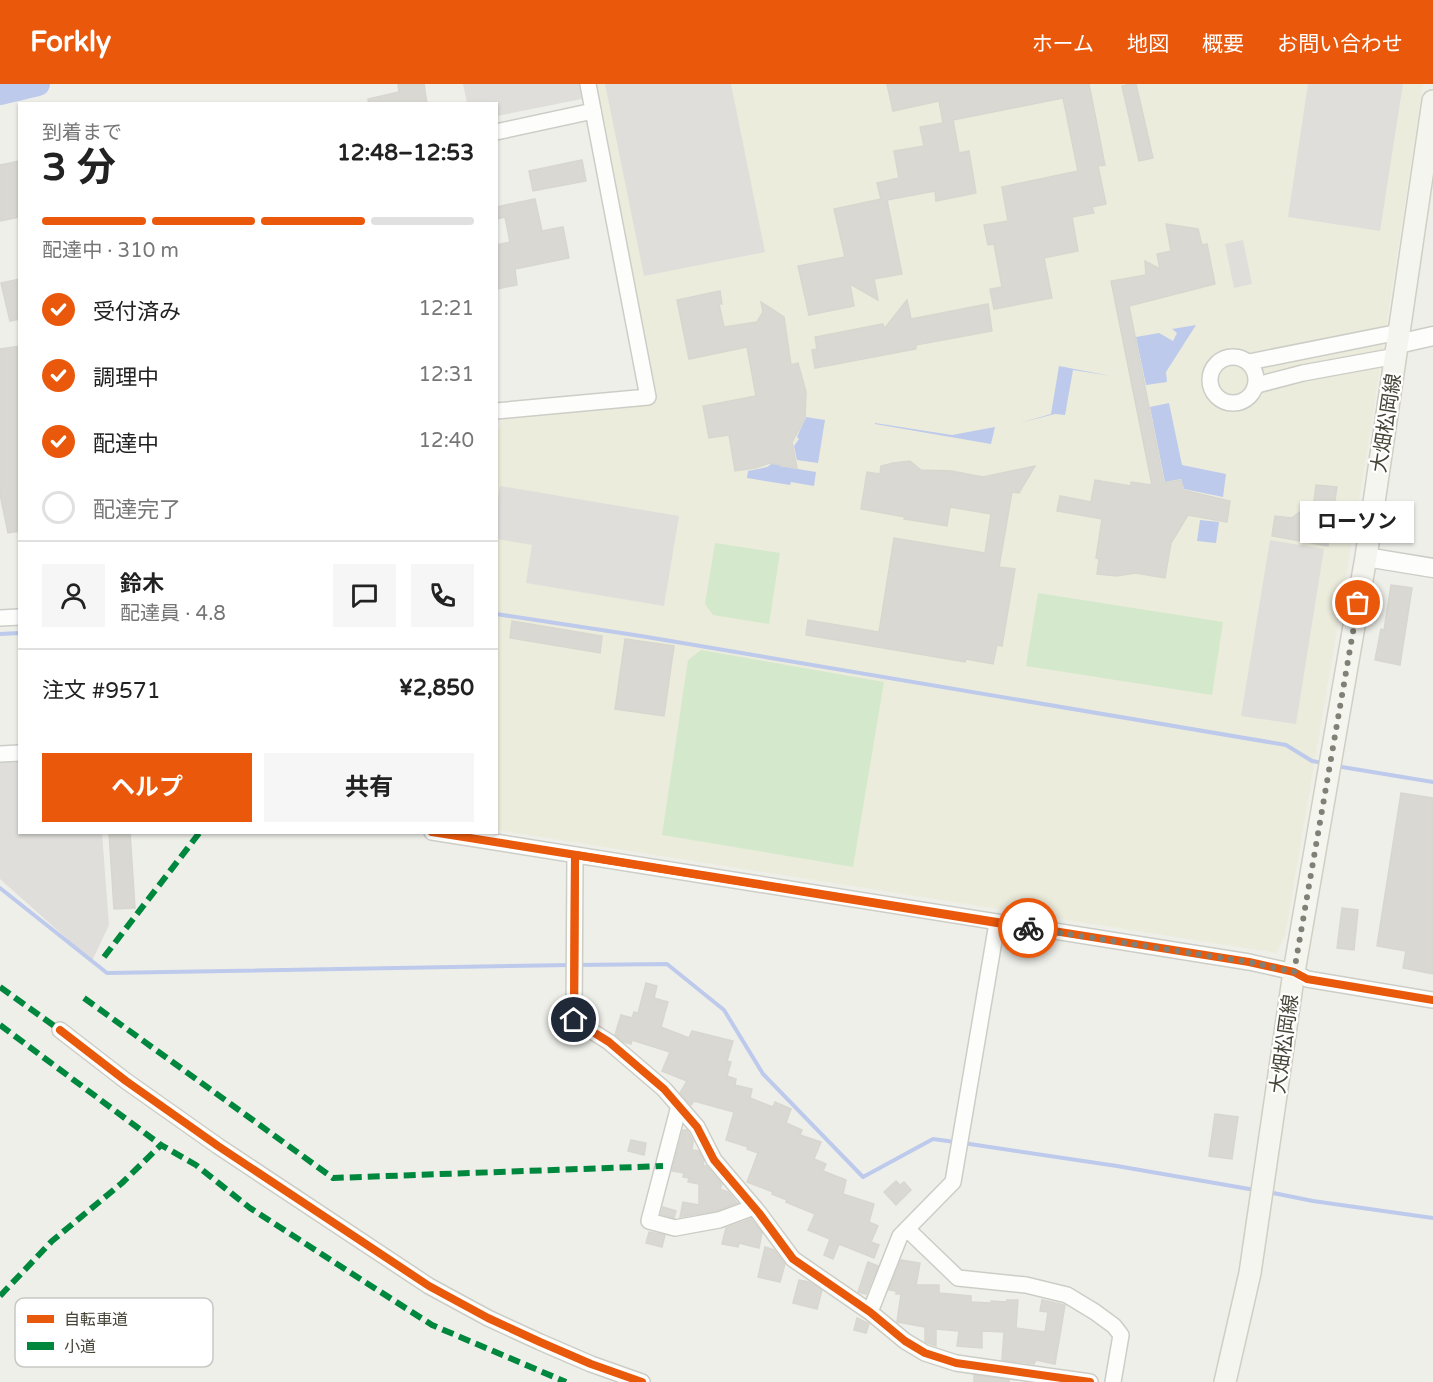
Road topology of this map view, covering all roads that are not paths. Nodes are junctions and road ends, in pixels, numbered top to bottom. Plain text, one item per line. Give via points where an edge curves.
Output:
1 (588, 84) edge
2 (1433, 101) edge
3 (593, 111) junction
4 (498, 132) edge
5 (1433, 336) edge
6 (1398, 344) junction
7 (1249, 362) junction
8 (1257, 385) junction
9 (498, 411) edge
10 (1366, 557) junction
11 (1433, 568) edge
12 (18, 617) edge
13 (0, 618) edge
14 (18, 753) edge
15 (0, 754) edge
16 (444, 834) edge
17 (575, 855) junction
18 (997, 923) junction
19 (1294, 972) junction
20 (1433, 1000) edge
21 (60, 1030) dead end
22 (679, 1106) junction
23 (754, 1207) junction
24 (907, 1229) junction
25 (870, 1312) junction
26 (642, 1382) edge
27 (1090, 1382) edge
28 (1113, 1382) edge
29 (1225, 1382) edge

1 - 3 street
2 - 6 main road, 大畑松岡線
3 - 4 street
3 - 9 street via 648,397
5 - 6 street
6 - 7 street
6 - 8 street
6 - 10 main road, 大畑松岡線
7 - 8 street
7 - 8 street via 1238,357 1218,362 1210,375 1212,392 1221,400 1239,403 1254,393
10 - 11 street
10 - 19 main road, 大畑松岡線
12 - 13 street
14 - 15 street
16 - 17 street
17 - 18 street
17 - 22 street via 574,1020 609,1041
18 - 19 street
18 - 24 street via 952,1182
19 - 20 street via 1307,979
19 - 29 main road, 大畑松岡線 via 1250,1273
21 - 26 street via 209,1140 429,1286 540,1342
22 - 23 street via 697,1127 714,1160
22 - 23 street via 649,1221 675,1228 719,1220
23 - 25 street via 793,1259
24 - 25 street via 900,1236
24 - 28 street via 958,1278 1026,1285 1067,1295 1114,1326 1121,1335
25 - 27 street via 925,1353 956,1363

